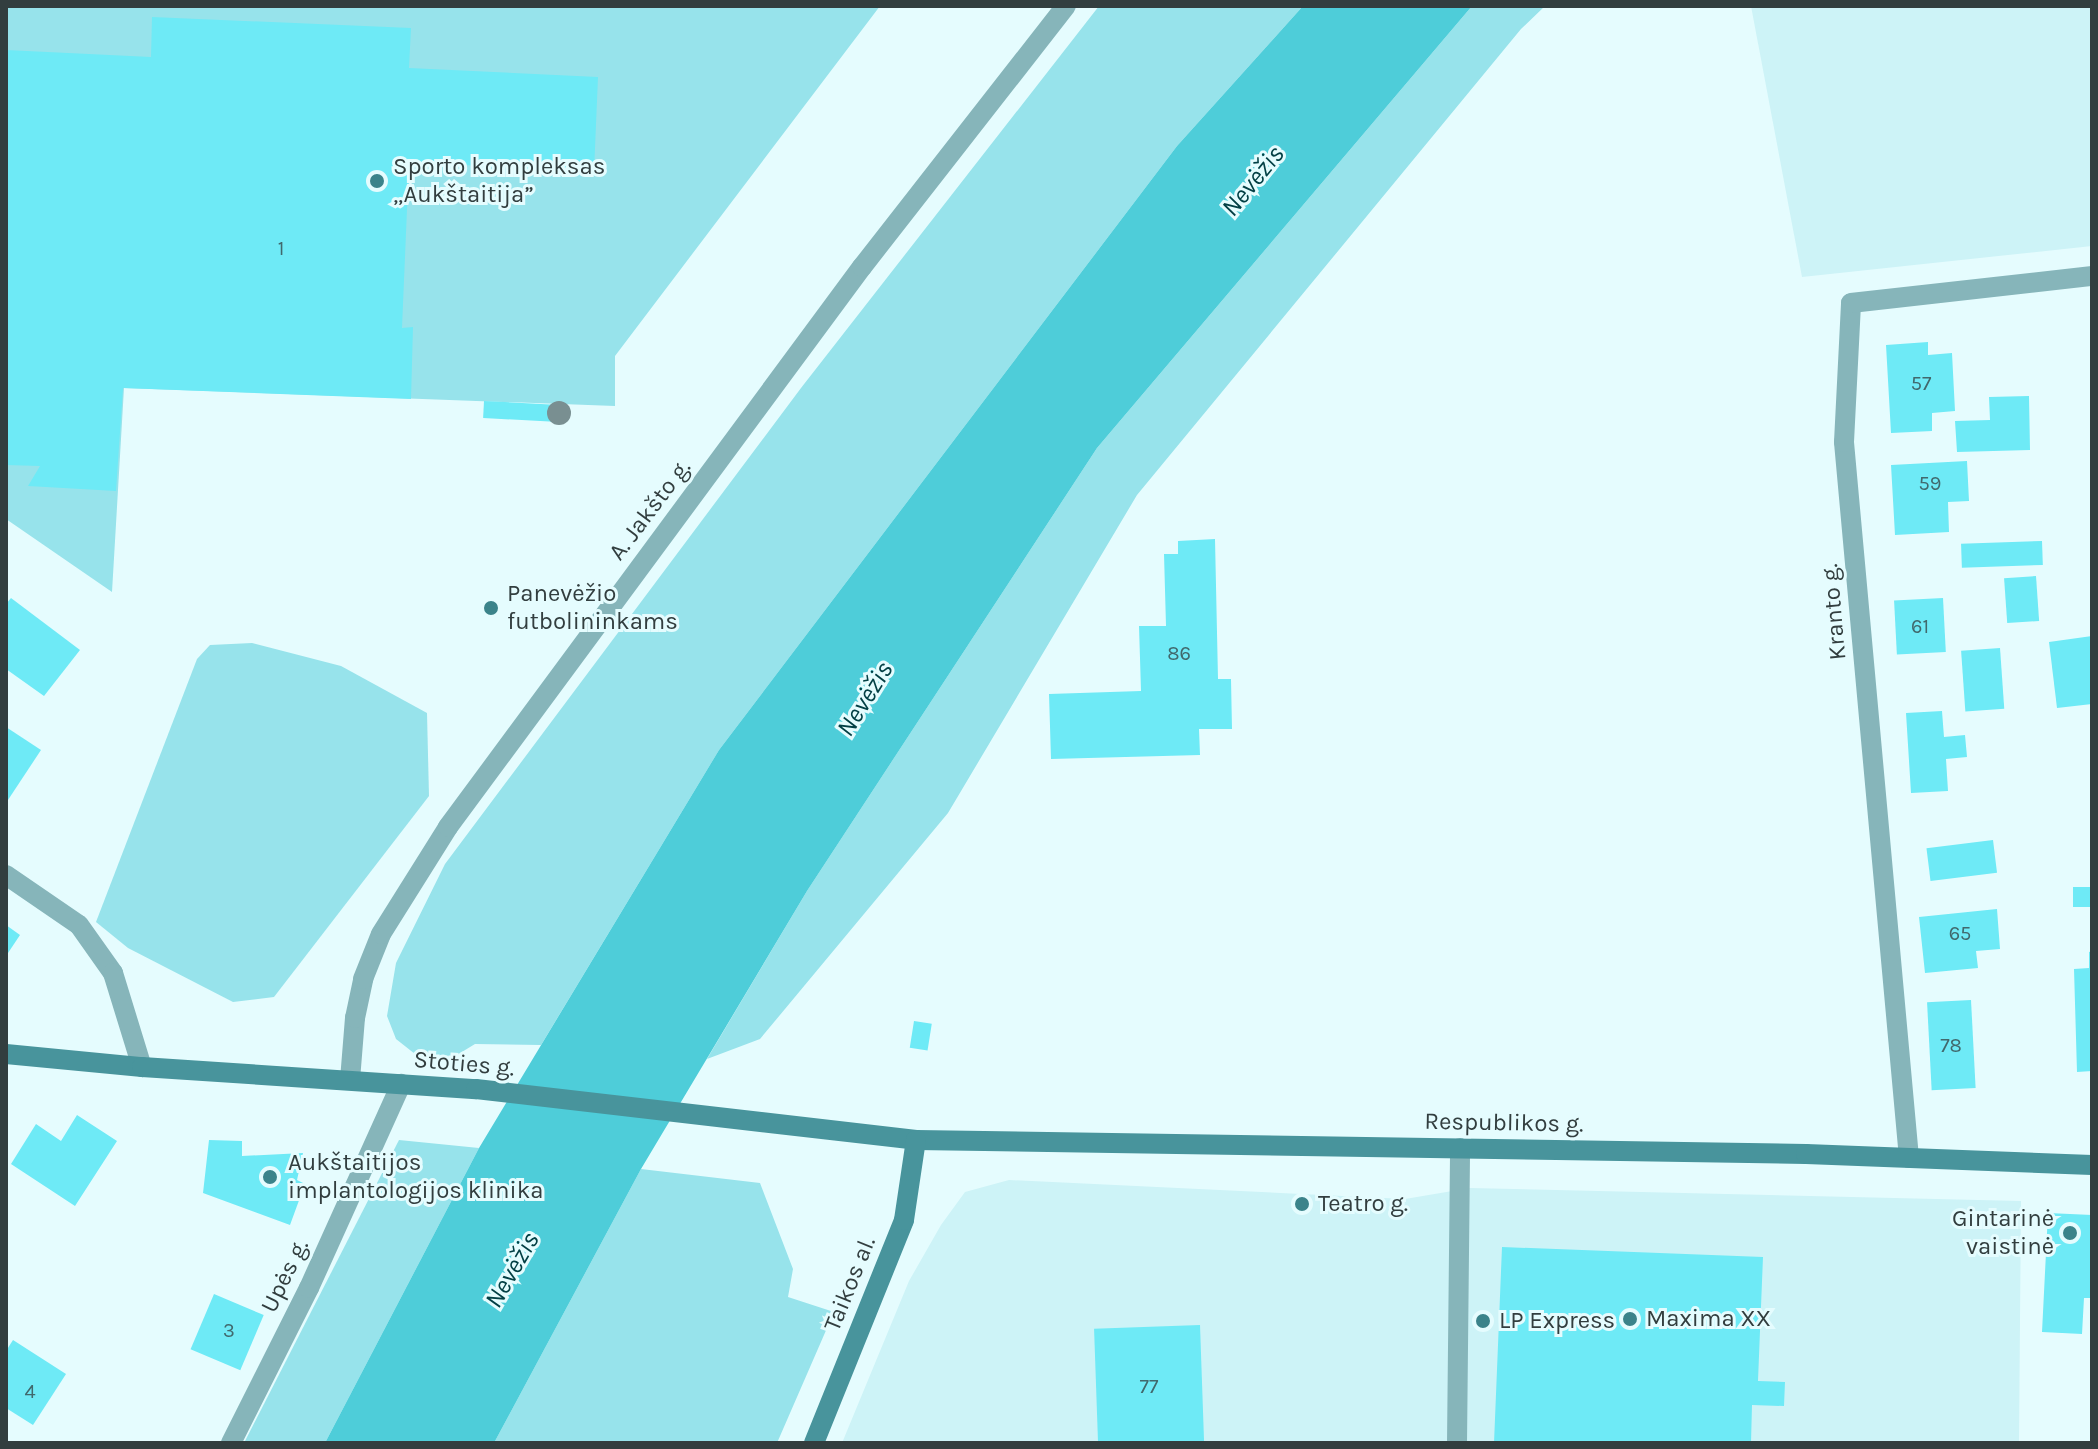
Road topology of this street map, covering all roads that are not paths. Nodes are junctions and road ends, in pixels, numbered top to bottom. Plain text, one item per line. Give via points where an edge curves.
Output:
1 (1066, 6) edge
2 (2092, 276) edge
3 (6, 875) edge
4 (6, 1054) edge
5 (142, 1067) junction
6 (350, 1080) junction
7 (401, 1084) junction
8 (916, 1140) junction
9 (1460, 1148) junction
10 (1909, 1158) junction
11 (2092, 1165) edge
12 (231, 1443) edge
13 (814, 1443) edge
14 (1457, 1443) edge

1 - 6 street, A. Jakšto g. via 862,267 448,827 381,934 363,979
2 - 10 street, Kranto g. via 1851,303 1844,442
3 - 5 street via 79,925 88,937 113,973
4 - 5 main road, Stoties g.
5 - 6 main road, Stoties g.
6 - 7 main road, Stoties g.
7 - 8 main road, Stoties g.
7 - 12 street, Upės g. via 309,1288
8 - 9 main road, Respublikos g.
8 - 13 main road, Taikos al. via 904,1220
9 - 10 main road, Respublikos g.
9 - 14 street
10 - 11 main road, Respublikos g.

